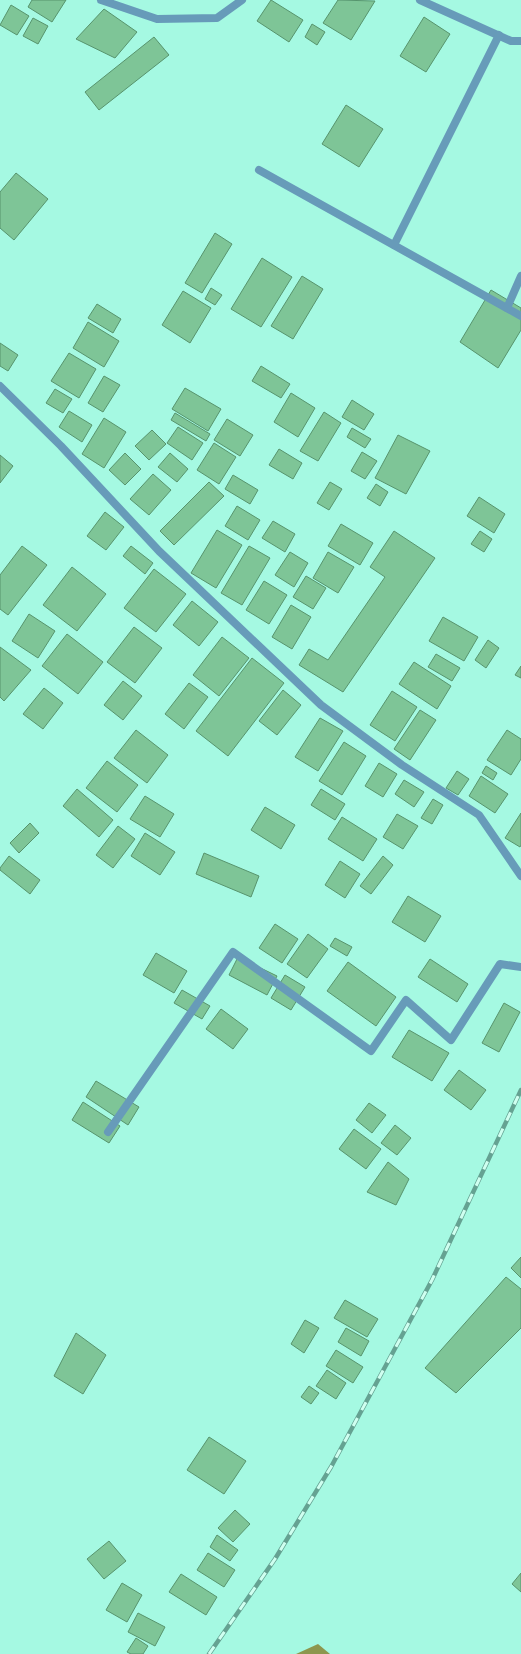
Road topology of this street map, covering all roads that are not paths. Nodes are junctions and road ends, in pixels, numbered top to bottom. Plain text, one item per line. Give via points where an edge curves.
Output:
1 (101, 0) edge
2 (242, 0) edge
3 (420, 0) edge
4 (499, 35) junction
5 (521, 41) edge
6 (259, 170) dead end
7 (394, 246) junction
8 (521, 276) edge
9 (506, 308) junction
10 (521, 316) edge
11 (0, 386) edge
12 (521, 876) edge
13 (521, 968) edge
14 (108, 1132) dead end

1 - 2 street via 157,19 217,18
3 - 4 street
4 - 5 street via 511,41
4 - 7 street
6 - 7 street
7 - 9 street
8 - 9 street
9 - 10 street
11 - 12 street via 61,446 159,551 321,705 402,765 479,815
13 - 14 street via 500,964 451,1040 406,1000 371,1051 233,952

